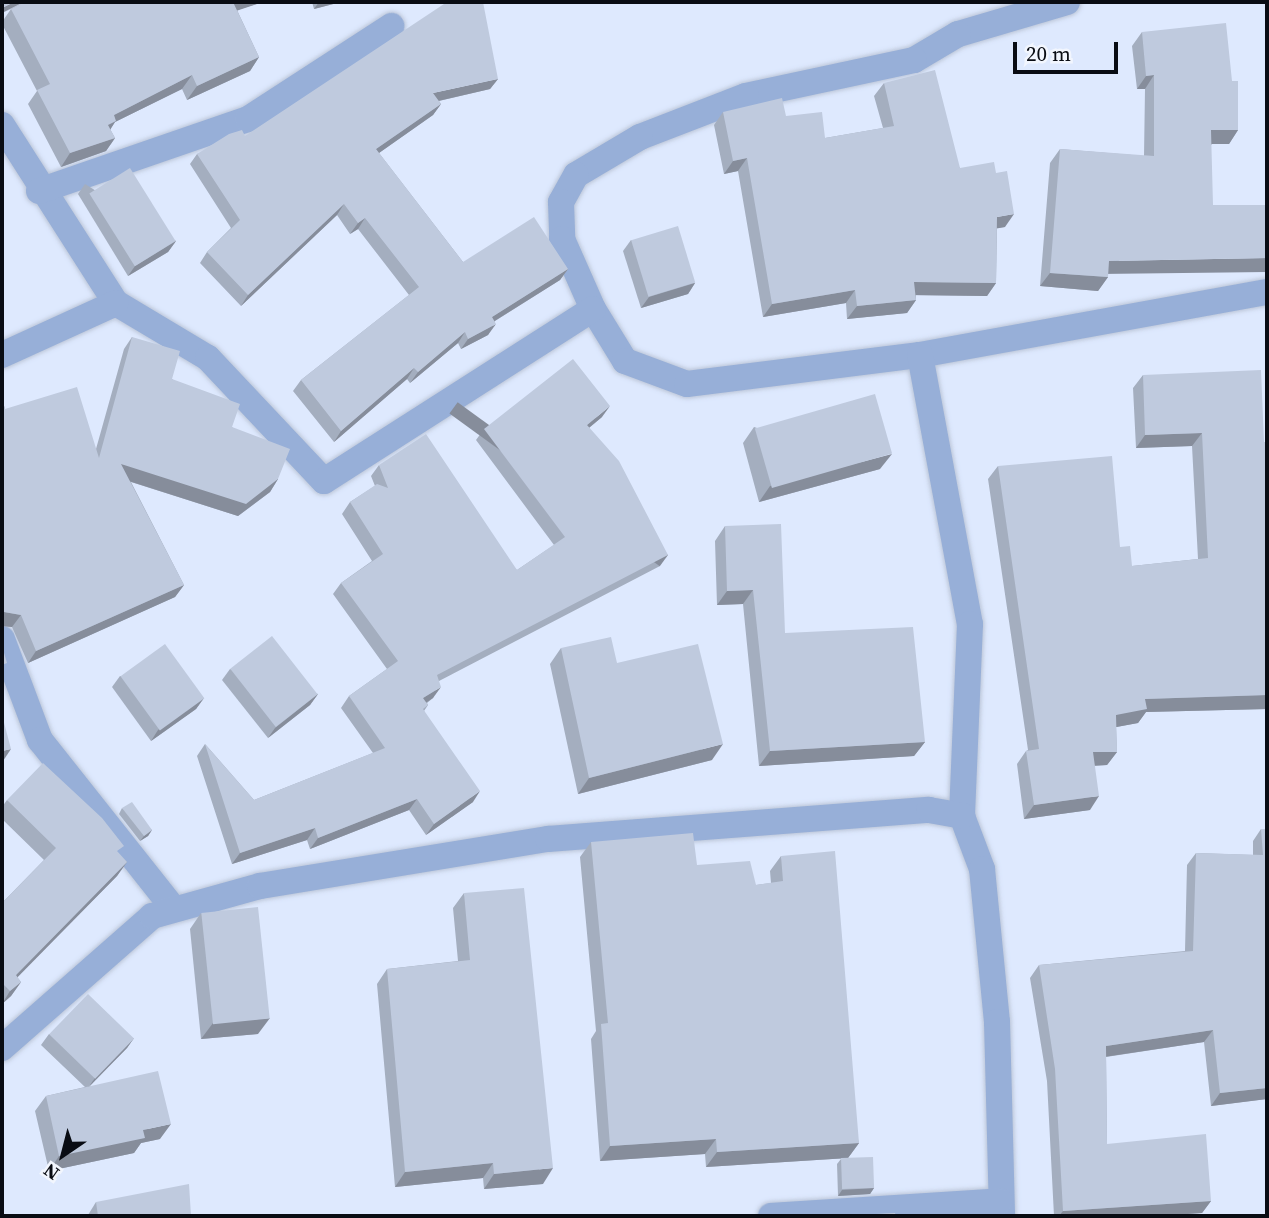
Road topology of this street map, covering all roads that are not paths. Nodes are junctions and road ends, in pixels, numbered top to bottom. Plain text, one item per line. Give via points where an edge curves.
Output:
1 (1067, 2) edge
2 (391, 26) dead end
3 (2, 125) edge
4 (38, 191) junction
5 (1267, 292) edge
6 (116, 303) junction
7 (593, 309) junction
8 (2, 355) edge
9 (920, 355) junction
10 (2, 639) edge
11 (962, 816) junction
12 (173, 908) junction
13 (2, 1048) edge
14 (1001, 1209) edge
15 (771, 1216) edge

1 - 7 street via 958,34 914,60 746,96 640,137 576,175 561,202 562,239
2 - 4 street via 248,119
3 - 4 street
4 - 6 street
5 - 9 street
6 - 7 street via 208,358 324,481
6 - 8 street
7 - 9 street via 625,361 687,384
9 - 11 street via 970,624
10 - 12 street via 40,740
11 - 12 street via 929,810 548,839 260,886
11 - 14 street via 982,869 996,1022
12 - 13 street via 122,940
14 - 15 street

